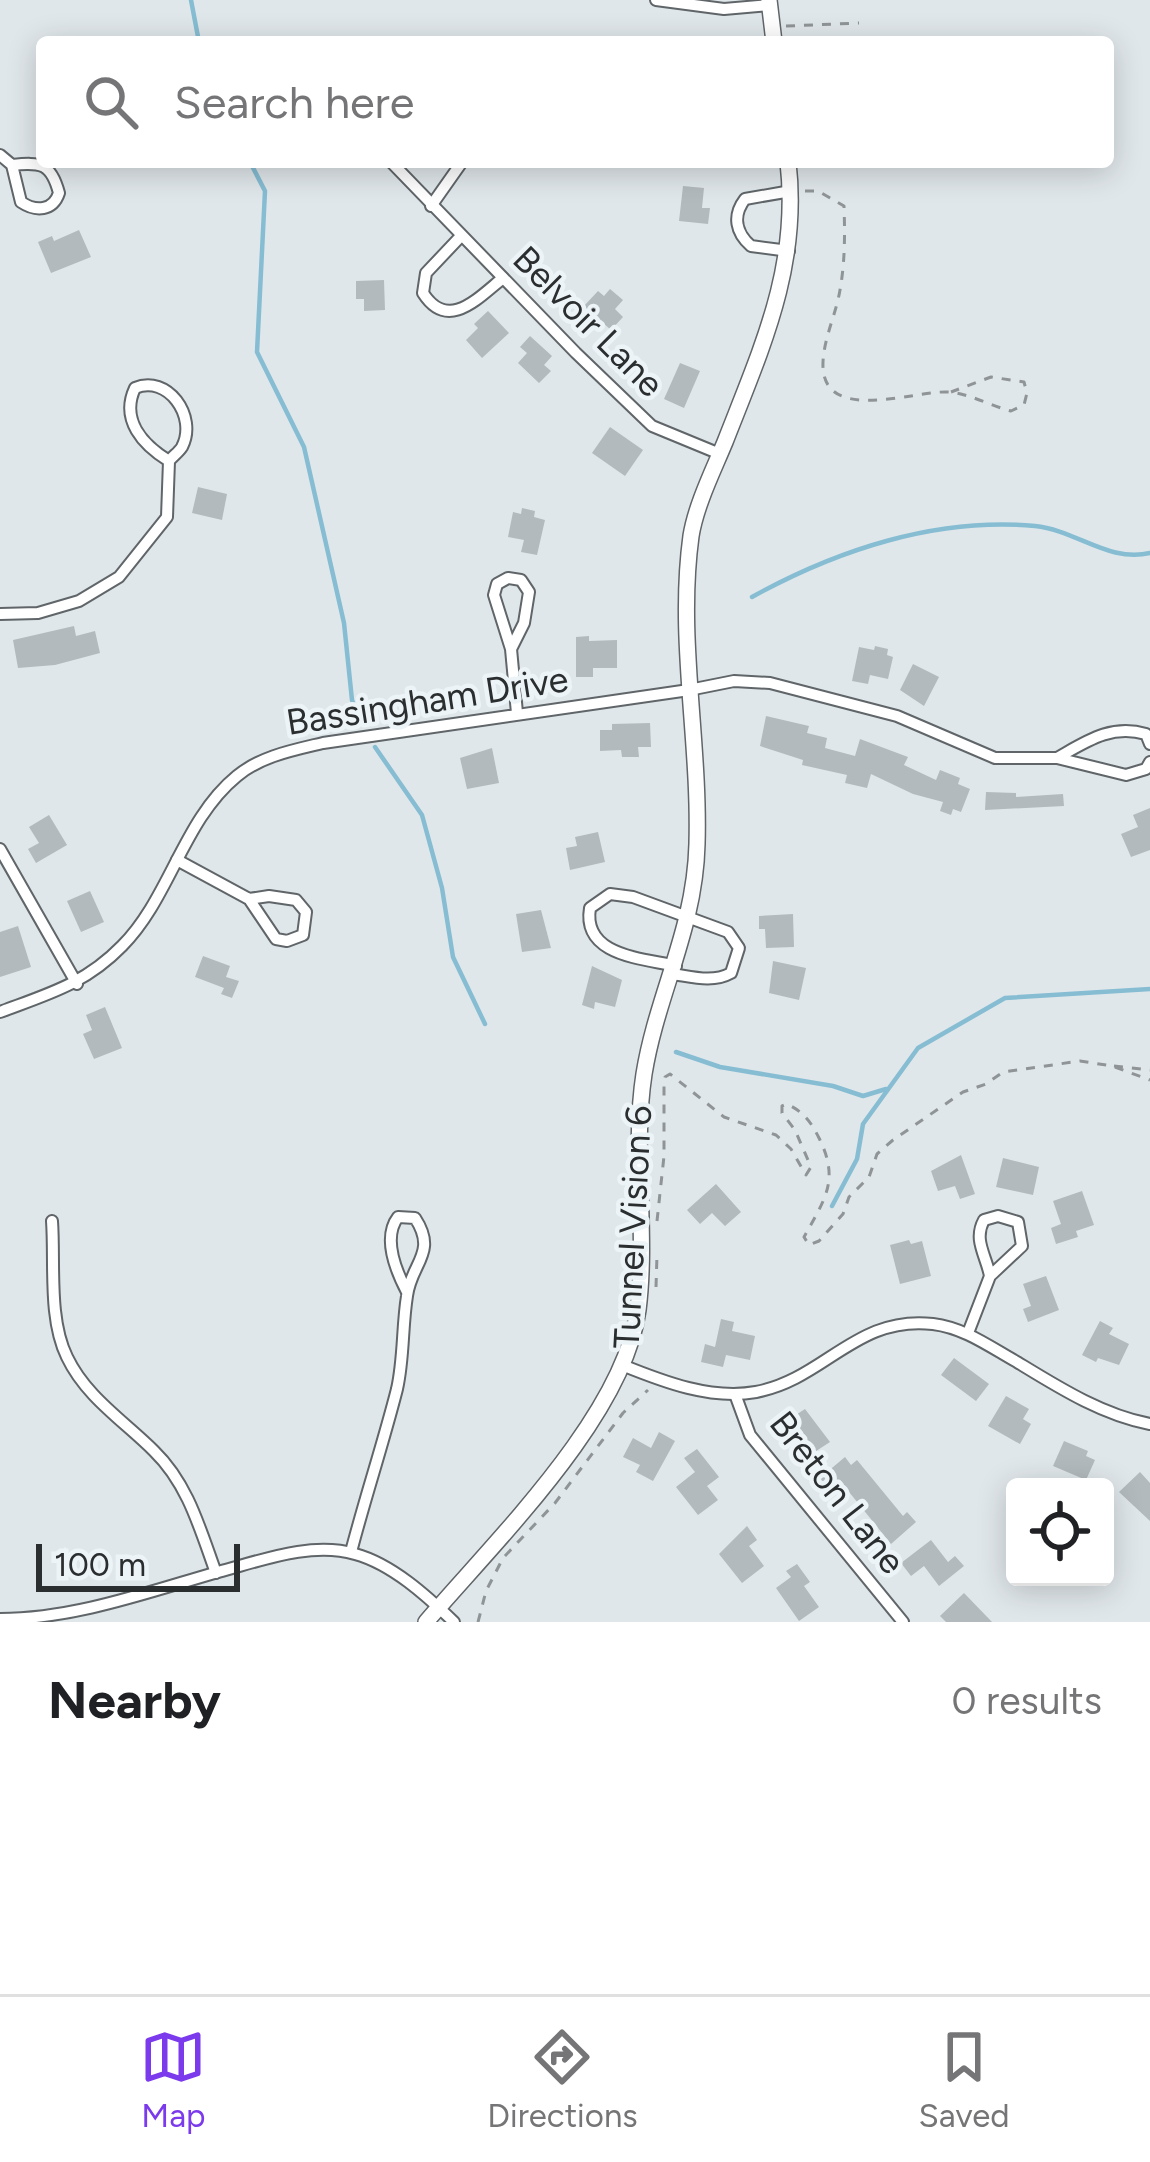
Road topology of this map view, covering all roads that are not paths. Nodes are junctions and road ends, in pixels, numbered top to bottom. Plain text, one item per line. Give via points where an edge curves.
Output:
1 (656, 0) edge
2 (769, 3) edge
3 (773, 34) edge
4 (0, 155) edge
5 (36, 162) edge
6 (12, 165) junction
7 (48, 168) edge
8 (396, 168) edge
9 (458, 168) edge
10 (789, 168) edge
11 (791, 191) junction
12 (431, 206) junction
13 (461, 236) junction
14 (789, 251) junction
15 (503, 278) junction
16 (720, 454) junction
17 (169, 461) junction
18 (0, 614) edge
19 (511, 649) junction
20 (689, 690) junction
21 (518, 713) junction
22 (1150, 744) edge
23 (1057, 758) junction
24 (1150, 762) edge
25 (0, 849) edge
26 (177, 860) junction
27 (249, 899) junction
28 (689, 916) junction
29 (675, 970) junction
30 (77, 984) junction
31 (0, 1012) edge
32 (52, 1221) dead end
33 (990, 1276) junction
34 (407, 1292) junction
35 (968, 1334) junction
36 (622, 1365) junction
37 (735, 1394) junction
38 (1150, 1424) edge
39 (351, 1552) junction
40 (216, 1573) junction
41 (439, 1607) junction
42 (0, 1619) edge
43 (426, 1622) edge
44 (454, 1622) edge
45 (903, 1622) edge

1 - 2 street via 724,9
2 - 3 main road
4 - 6 street
5 - 6 street
6 - 7 street via 30,208 56,202
8 - 12 street, Belvoir Lane
9 - 12 street
10 - 11 main road
11 - 14 main road
11 - 14 street via 754,195 737,218 751,246
12 - 13 street, Belvoir Lane
13 - 15 street, Belvoir Lane
13 - 15 street via 426,273 429,302 449,313 464,310
14 - 16 main road via 774,319
15 - 16 street, Belvoir Lane via 652,426
16 - 20 main road via 692,530
17 - 17 street via 183,446 182,411 161,385 145,384 129,401 132,419 150,449
17 - 18 street via 167,517 119,577 58,608
19 - 19 street via 529,592 508,578 494,595
19 - 21 street
20 - 21 street, Bassingham Drive
20 - 23 street, Bassingham Drive via 734,680 770,683 897,716 994,758
20 - 28 main road via 697,848
21 - 26 street, Bassingham Drive via 276,755 235,777
22 - 23 street via 1146,734 1126,728
23 - 24 street via 1126,775
25 - 30 street
26 - 27 street
26 - 30 street, Bassingham Drive via 126,942
27 - 27 street via 276,939 303,935 306,912 296,900
28 - 29 main road
28 - 29 street via 728,932 739,948 736,962 713,979
28 - 29 street via 610,894 588,912 600,944
29 - 36 main road via 641,1095 639,1289
30 - 31 street, Bassingham Drive
32 - 40 street via 66,1355 86,1388 180,1482
33 - 33 street via 1022,1246 1018,1222 1008,1217 980,1228
33 - 35 street
34 - 34 street via 425,1233 415,1218 398,1217 389,1236
34 - 39 street via 397,1388
35 - 37 street via 910,1322 885,1326 778,1386
35 - 38 street via 1094,1406
36 - 37 street
36 - 41 main road via 574,1444
37 - 45 street, Breton Lane via 750,1435
39 - 40 street via 273,1557
39 - 41 street
40 - 42 street via 70,1612
41 - 43 main road
41 - 44 street

